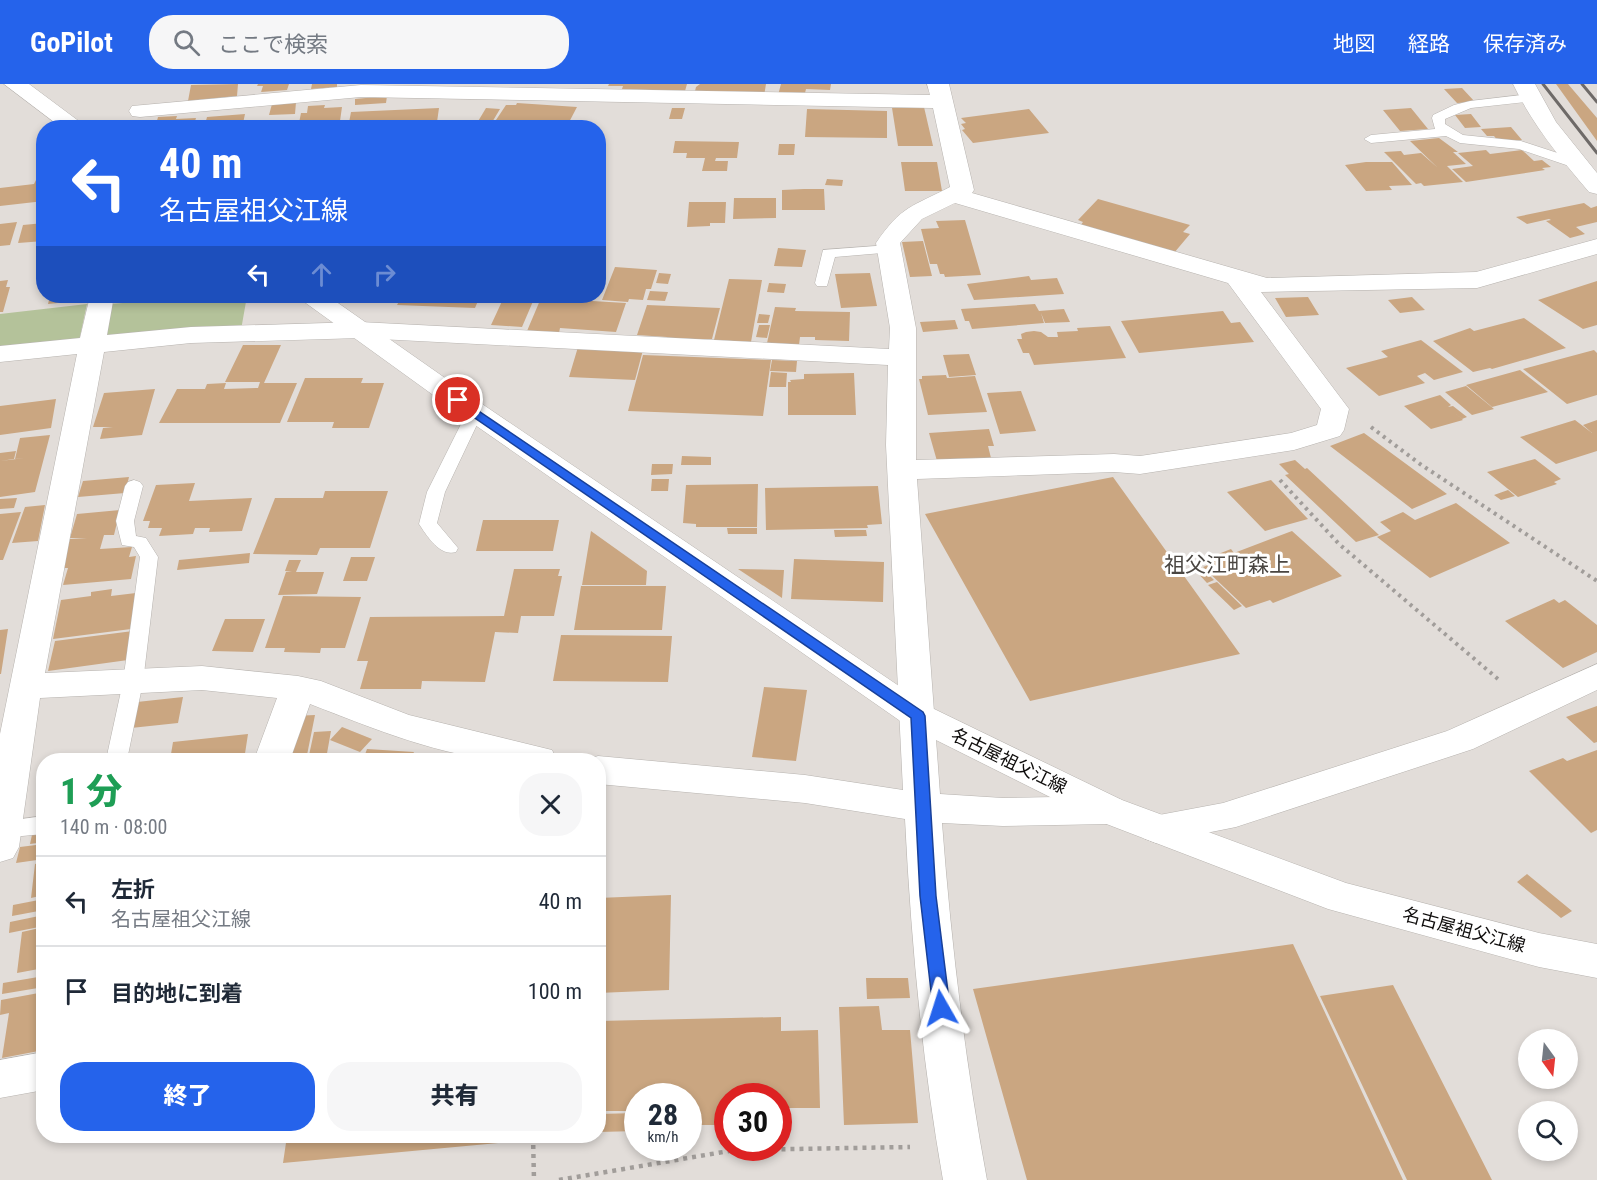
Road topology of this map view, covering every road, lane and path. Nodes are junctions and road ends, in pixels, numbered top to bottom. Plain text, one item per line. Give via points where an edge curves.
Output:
1 (15, 84) edge
2 (599, 90) edge
3 (1527, 91) edge
4 (773, 92) edge
5 (939, 93) edge
6 (140, 110) edge
7 (66, 120) edge
8 (1446, 132) junction
9 (1371, 139) dead end
10 (1577, 164) junction
11 (1597, 188) edge
12 (953, 195) junction
13 (1597, 246) edge
14 (889, 249) junction
15 (1237, 278) junction
16 (822, 283) dead end
17 (101, 303) edge
18 (322, 303) edge
19 (360, 330) junction
20 (93, 344) junction
21 (0, 354) edge
22 (901, 358) junction
23 (1332, 405) junction
24 (475, 412) junction
25 (1249, 447) junction
26 (902, 470) junction
27 (134, 486) dead end
28 (449, 548) dead end
29 (1597, 581) edge
30 (1597, 676) edge
31 (133, 682) junction
32 (298, 688) junction
33 (16, 696) edge
34 (1531, 707) junction
35 (918, 716) junction
36 (118, 753) edge
37 (275, 753) edge
38 (511, 753) edge
39 (606, 771) edge
40 (922, 807) junction
41 (1109, 810) junction
42 (36, 828) edge
43 (1156, 828) junction
44 (1, 839) edge
45 (1597, 961) edge
46 (36, 1072) edge
47 (0, 1079) edge
48 (533, 1143) edge
49 (962, 1163) edge
50 (534, 1180) edge
51 (559, 1180) edge

1 - 7 street
2 - 4 street
2 - 6 street via 361,91
3 - 8 lane via 1447,111 1438,118 1439,126
3 - 10 street
4 - 5 street
5 - 12 street via 962,190
8 - 9 lane
8 - 10 lane via 1460,139 1521,145
10 - 11 street
12 - 14 street via 911,214 899,225 888,243
12 - 15 street
13 - 15 street via 1477,280 1266,286
14 - 16 lane via 828,253
14 - 22 street via 903,328
15 - 23 street
17 - 20 street
18 - 19 street, 名古屋祖父江線
19 - 20 street via 191,335
19 - 22 street
19 - 24 street, 名古屋祖父江線
20 - 21 street
20 - 33 street
22 - 26 street
23 - 25 street via 1335,409 1330,430 1294,441
23 - 29 path via 1356,415 1420,464
24 - 28 lane via 436,492 428,525
24 - 35 street, 名古屋祖父江線
25 - 26 street via 1140,465 1114,462
25 - 34 path via 1339,544
26 - 35 street
27 - 31 lane via 125,521 128,541 140,542 149,557
30 - 34 street
31 - 32 street via 202,678
31 - 33 street
31 - 36 lane
32 - 37 street
32 - 38 street via 402,726
33 - 44 street
34 - 43 street via 1460,740 1223,818
35 - 40 street
35 - 41 street, 名古屋祖父江線
39 - 40 street via 805,789
40 - 41 street via 1003,812
40 - 49 street via 928,896
41 - 43 street, 名古屋祖父江線
42 - 44 lane
43 - 45 street, 名古屋祖父江線 via 1342,898 1539,950
46 - 47 street
48 - 50 path
49 - 51 path via 735,1150

